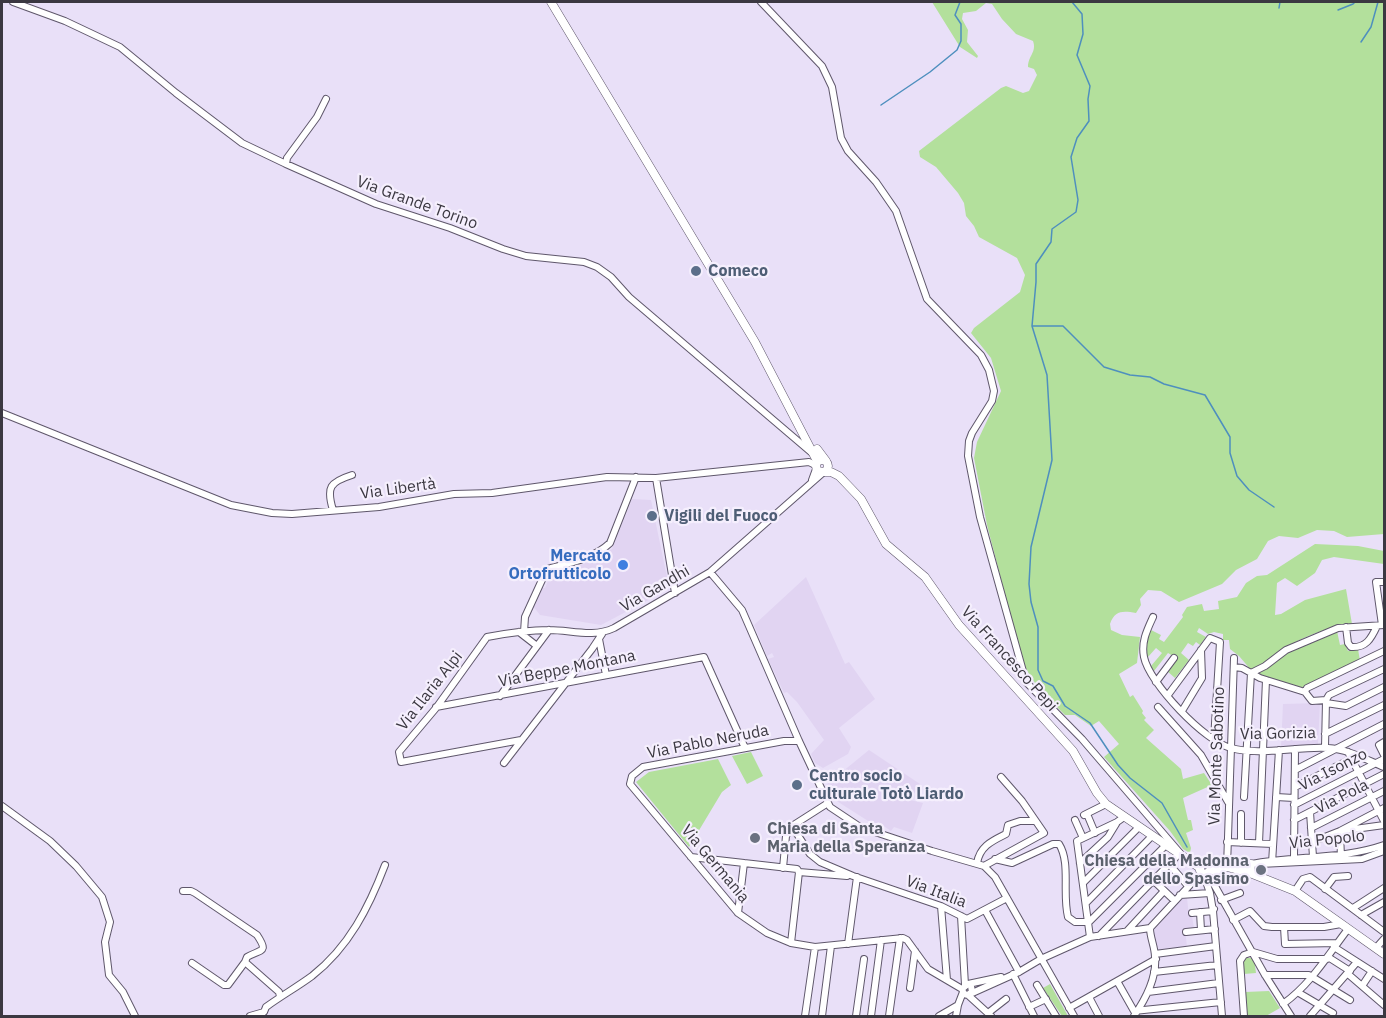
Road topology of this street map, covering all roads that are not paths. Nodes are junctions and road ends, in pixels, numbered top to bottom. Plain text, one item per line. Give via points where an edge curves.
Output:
1 (13, 2) edge
2 (761, 2) edge
3 (553, 4) edge
4 (326, 99) dead end
5 (286, 164) junction
6 (2, 413) edge
7 (799, 427) junction
8 (801, 439) junction
9 (821, 465) junction
10 (352, 475) dead end
11 (636, 477) junction
12 (656, 478) junction
13 (333, 510) junction
14 (710, 572) junction
15 (1384, 582) edge
16 (675, 593) junction
17 (1153, 617) dead end
18 (1381, 626) edge
19 (1346, 627) junction
20 (549, 630) junction
21 (522, 632) junction
22 (600, 636) junction
23 (537, 646) junction
24 (1201, 650) junction
25 (1384, 651) edge
26 (1174, 658) dead end
27 (1234, 658) dead end
28 (1234, 667) junction
29 (1384, 669) edge
30 (1251, 673) junction
31 (606, 675) junction
32 (1202, 678) junction
33 (1218, 679) junction
34 (1266, 680) junction
35 (1156, 682) junction
36 (566, 683) junction
37 (1384, 687) edge
38 (1305, 692) junction
39 (1168, 695) junction
40 (500, 696) junction
41 (1326, 702) junction
42 (1384, 705) edge
43 (1158, 707) dead end
44 (436, 708) junction
45 (1182, 711) junction
46 (1384, 724) edge
47 (1325, 734) junction
48 (521, 740) junction
49 (1214, 740) junction
50 (799, 741) junction
51 (1382, 743) edge
52 (1325, 747) junction
53 (745, 748) junction
54 (1230, 748) junction
55 (1336, 748) junction
56 (1246, 749) junction
57 (1295, 749) junction
58 (1263, 750) junction
59 (1279, 750) junction
60 (1354, 757) junction
61 (1384, 757) edge
62 (504, 763) dead end
63 (1376, 763) junction
64 (1384, 767) edge
65 (1295, 770) junction
66 (1358, 772) junction
67 (1384, 774) edge
68 (1001, 777) dead end
69 (630, 784) joint
70 (1365, 784) junction
71 (1294, 787) junction
72 (1384, 791) edge
73 (1244, 797) dead end
74 (1276, 797) junction
75 (1372, 797) junction
76 (1294, 801) junction
77 (1228, 802) junction
78 (828, 803) junction
79 (1106, 804) junction
80 (2, 806) edge
81 (1382, 809) edge
82 (1310, 812) junction
83 (1242, 814) dead end
84 (1121, 819) junction
85 (1076, 820) dead end
86 (1294, 820) junction
87 (1036, 821) junction
88 (1384, 823) edge
89 (792, 826) junction
90 (1139, 827) junction
91 (1311, 828) junction
92 (1340, 831) junction
93 (1095, 833) junction
94 (1157, 837) junction
95 (1083, 838) junction
96 (1227, 842) junction
97 (1312, 842) junction
98 (1241, 843) junction
99 (1259, 843) junction
100 (1273, 844) junction
101 (1166, 845) junction
102 (1384, 845) edge
103 (1384, 851) edge
104 (691, 857) junction
105 (1313, 857) junction
106 (1341, 857) junction
107 (1294, 858) junction
108 (1174, 859) junction
109 (995, 860) junction
110 (1227, 862) junction
111 (1272, 862) junction
112 (744, 863) junction
113 (1080, 863) junction
114 (981, 864) junction
115 (385, 865) dead end
116 (783, 868) junction
117 (1250, 868) junction
118 (1204, 869) junction
119 (799, 872) junction
120 (1348, 876) dead end
121 (855, 877) junction
122 (1154, 880) junction
123 (1083, 883) junction
124 (1188, 886) junction
125 (1384, 888) edge
126 (1325, 889) junction
127 (183, 891) dead end
128 (1164, 891) junction
129 (1295, 891) junction
130 (1210, 892) junction
131 (1240, 893) dead end
132 (1180, 895) junction
133 (1007, 898) junction
134 (1220, 898) junction
135 (1175, 901) junction
136 (1384, 902) edge
137 (1086, 903) junction
138 (941, 906) junction
139 (1353, 908) junction
140 (985, 910) junction
141 (1213, 911) junction
142 (738, 913) junction
143 (1361, 915) junction
144 (962, 916) junction
145 (1233, 920) junction
146 (1384, 921) edge
147 (1088, 923) junction
148 (1341, 924) junction
149 (1376, 926) junction
150 (1284, 927) junction
151 (1149, 928) junction
152 (1215, 929) junction
153 (1348, 929) junction
154 (1201, 930) junction
155 (1126, 931) junction
156 (1186, 932) dead end
157 (1384, 932) edge
158 (1099, 936) junction
159 (900, 938) junction
160 (1090, 938) junction
161 (1384, 939) edge
162 (882, 940) junction
163 (1245, 941) junction
164 (791, 943) junction
165 (848, 944) junction
166 (1336, 945) junction
167 (831, 946) junction
168 (1216, 946) junction
169 (815, 947) junction
170 (915, 951) junction
171 (1382, 951) edge
172 (1253, 952) junction
173 (1155, 956) junction
174 (1241, 958) junction
175 (1328, 958) junction
176 (864, 959) dead end
177 (1041, 959) junction
178 (245, 962) junction
179 (1357, 962) junction
180 (192, 963) dead end
181 (1217, 965) junction
182 (1372, 971) junction
183 (1154, 972) junction
184 (1016, 973) junction
185 (1349, 973) junction
186 (1265, 975) junction
187 (1312, 977) junction
188 (1384, 979) edge
189 (947, 980) junction
190 (1117, 981) junction
191 (1219, 983) junction
192 (1037, 984) dead end
193 (1362, 986) junction
194 (909, 988) dead end
195 (966, 990) junction
196 (1334, 990) junction
197 (1148, 992) junction
198 (1299, 993) junction
199 (280, 997) junction
200 (1089, 997) junction
201 (1006, 999) dead end
202 (1046, 999) junction
203 (1350, 1000) dead end
204 (1221, 1002) junction
205 (1283, 1004) junction
206 (958, 1005) junction
207 (1384, 1005) edge
208 (1320, 1006) junction
209 (1029, 1007) junction
210 (1069, 1008) junction
211 (1152, 1013) edge
212 (1333, 1013) dead end
213 (266, 1014) edge
214 (1136, 1014) edge
215 (990, 1015) edge
216 (1288, 1015) edge
217 (1311, 1016) edge
218 (135, 1017) edge
219 (250, 1017) edge
220 (805, 1017) edge
221 (822, 1017) edge
222 (856, 1017) edge
223 (871, 1017) edge
224 (889, 1017) edge
225 (939, 1017) edge
226 (956, 1017) edge
227 (1034, 1017) edge
228 (1056, 1017) edge
229 (1074, 1017) edge
230 (1099, 1017) edge
231 (1222, 1017) edge
232 (1244, 1017) edge

1 - 5 street, Via Grande Torino via 120,47 236,139
2 - 94 street via 822,66 832,87 841,138 896,211 927,299 981,355 989,370 992,401 969,441 968,456 980,517 1026,682 1082,739
3 - 7 main road via 755,342
4 - 5 street
5 - 8 street, Via Grande Torino via 376,204 503,249 526,256 584,262 605,271 629,297
6 - 13 street, Via Libertà via 231,505 292,514
7 - 8 main road
7 - 9 main road
8 - 9 main road
9 - 12 street, Via Libertà via 809,462
9 - 14 street, Via Gandhi via 806,488
9 - 79 main road, Via Francesco Pepi via 844,477 886,544 925,577 959,625 1073,751
10 - 13 street via 332,485
11 - 12 street, Via Libertà
11 - 13 street, Via Libertà via 607,477
11 - 21 street via 610,543 588,557 547,569
12 - 16 street
14 - 16 street, Via Gandhi
14 - 50 street via 742,610
15 - 18 street via 1376,582
16 - 22 street, Via Gandhi
17 - 35 street, Via Gorizia via 1144,637 1143,656
18 - 19 street
18 - 19 street via 1367,644 1356,647 1348,643
19 - 30 street via 1286,650
20 - 21 street
20 - 22 street
20 - 23 street
21 - 23 street
21 - 44 street, Via Ilaria Alpi via 487,637
22 - 31 street
22 - 36 street
23 - 40 street
24 - 32 street
24 - 33 street via 1210,638 1220,642
24 - 39 street
25 - 38 street
26 - 35 street
27 - 28 street, Via Monte Sabotino
28 - 30 street
28 - 54 street, Via Monte Sabotino
29 - 41 street via 1329,695
30 - 34 street
30 - 56 street
31 - 36 street, Via Beppe Montana
31 - 53 street, Via Beppe Montana via 704,657
32 - 33 street
32 - 45 street
33 - 49 street
34 - 38 street
34 - 58 street
35 - 39 street, Via Gorizia
36 - 40 street, Via Beppe Montana
36 - 48 street
37 - 41 street via 1346,706
38 - 41 street via 1312,700
39 - 45 street, Via Gorizia
40 - 44 street, Via Beppe Montana
41 - 47 street
42 - 47 street
43 - 77 street via 1201,755
44 - 48 street, Via Ilaria Alpi via 399,752 401,762
45 - 49 street, Via Gorizia
46 - 55 street
47 - 52 street
48 - 62 street
49 - 54 street, Via Gorizia
50 - 53 street, Via Pablo Neruda
50 - 78 street
51 - 61 street
52 - 55 street, Via Gorizia
52 - 57 street, Via Gorizia
53 - 69 street, Via Pablo Neruda via 643,767 632,776
54 - 56 street, Via Gorizia
54 - 77 street, Via Monte Sabotino
55 - 60 street, Via Gorizia
55 - 65 street
56 - 58 street, Via Gorizia
56 - 73 street
57 - 59 street, Via Gorizia
57 - 65 street
58 - 59 street, Via Gorizia
58 - 99 street
59 - 74 street
60 - 63 street
60 - 66 street
60 - 71 street
61 - 63 street, Via Isonzo
63 - 64 street
63 - 66 street, Via Isonzo
65 - 71 street
66 - 70 street
66 - 76 street, Via Isonzo
67 - 70 street
68 - 87 street
69 - 104 street, Via Germania
70 - 75 street
70 - 82 street
71 - 76 street
72 - 75 street, Via Pola
74 - 76 street, Via Isonzo
74 - 100 street
75 - 81 street
75 - 91 street, Via Pola
76 - 86 street
77 - 96 street, Via Monte Sabotino
78 - 89 street
78 - 114 street via 860,827
79 - 84 main road, Via Francesco Pepi
79 - 93 street via 1085,814
80 - 218 street via 57,848 102,897 110,922 105,942 109,975
81 - 88 street
81 - 92 street
82 - 86 street
82 - 91 street
83 - 98 street
84 - 90 main road, Via Francesco Pepi
84 - 93 street
84 - 113 street
85 - 95 street
86 - 107 street
87 - 109 street via 1044,833
87 - 114 street via 1020,820 1008,825 1006,834 981,851
88 - 92 street
89 - 116 street via 786,836
89 - 121 street via 813,856
90 - 94 main road, Via Francesco Pepi
90 - 123 street
91 - 97 street
92 - 97 street
92 - 106 street
93 - 95 street
94 - 101 main road, Via Francesco Pepi
94 - 108 street
94 - 137 street
95 - 113 street via 1077,841
96 - 98 street
96 - 110 street, Via Monte Sabotino
97 - 105 street
98 - 99 street
99 - 100 street
100 - 111 street
101 - 108 main road, Via Francesco Pepi
101 - 147 street
102 - 106 street, Via Popolo
103 - 106 street, Via Popolo via 1362,859
104 - 112 street
104 - 142 street, Via Germania
105 - 106 street, Via Popolo
105 - 107 street, Via Popolo
106 - 111 street, Via Popolo
107 - 111 street, Via Popolo
108 - 118 main road, Via Francesco Pepi
108 - 122 street
108 - 124 street
109 - 114 street
109 - 147 street via 1012,863 1059,844 1066,861 1068,916 1075,922
110 - 117 main road
110 - 118 main road
111 - 117 street
112 - 116 street
112 - 142 street
113 - 123 street
114 - 133 street via 992,872
115 - 199 street via 374,896 338,952 314,975
116 - 119 street
117 - 129 main road
118 - 124 street
118 - 130 street
118 - 134 street
119 - 121 street
119 - 164 street
120 - 126 street via 1334,878
121 - 138 street, Via Italia
121 - 165 street
122 - 128 street
122 - 158 street
123 - 137 street
124 - 132 street
125 - 139 street
126 - 129 street via 1306,877
126 - 139 street
127 - 178 street via 191,891 257,934 263,949
128 - 135 street
128 - 155 street
129 - 148 main road
130 - 132 street
130 - 141 street
131 - 134 street
132 - 135 street
133 - 140 street, Via Italia
133 - 177 street
134 - 141 street via 1214,898
134 - 145 street
135 - 151 street
136 - 143 street
137 - 147 street
138 - 144 street, Via Italia
138 - 189 street
139 - 143 street
140 - 144 street, Via Italia via 972,918
140 - 184 street
141 - 152 street
141 - 154 street via 1196,913
142 - 164 street, Via Germania via 767,933
143 - 149 street
144 - 195 street
145 - 150 street via 1250,911 1264,926
145 - 163 street
146 - 149 street
147 - 160 street
148 - 150 street
148 - 153 main road
149 - 157 street
150 - 166 street via 1285,944
151 - 155 street
151 - 173 street
152 - 154 street
152 - 168 street
153 - 166 street
153 - 171 main road
154 - 156 street
155 - 158 street
158 - 160 street
159 - 162 street, Via Germania
159 - 170 street via 907,940
159 - 224 street
160 - 177 street
161 - 171 street
162 - 165 street, Via Germania
162 - 223 street
163 - 172 street
163 - 174 street
164 - 169 street, Via Germania
165 - 167 street, Via Germania
166 - 175 street
166 - 179 street
167 - 169 street, Via Germania
167 - 221 street
168 - 173 street
168 - 181 street
169 - 220 street
170 - 189 street via 928,969
170 - 194 street
172 - 174 street
172 - 175 street via 1277,959
172 - 186 street
173 - 183 street
173 - 190 street
174 - 232 street
175 - 185 street
175 - 187 street
176 - 222 street
177 - 184 street
177 - 210 street
178 - 180 street via 226,985
178 - 199 street
179 - 182 street
179 - 185 street
181 - 183 street
181 - 191 street
182 - 188 street
182 - 193 street
183 - 197 street
184 - 195 street
184 - 209 street
185 - 193 street
185 - 196 street
186 - 187 street
186 - 205 street
187 - 196 street
187 - 198 street
189 - 195 street
190 - 200 street
190 - 214 street
191 - 197 street
191 - 204 street
192 - 202 street
193 - 207 street
195 - 206 street
195 - 215 street
196 - 203 street
196 - 208 street
197 - 214 street
198 - 205 street
198 - 208 street
199 - 213 street via 266,1007
200 - 210 street
200 - 230 street
201 - 215 street
202 - 209 street
202 - 228 street
204 - 211 street
204 - 231 street
205 - 216 street
206 - 225 street
206 - 226 street
208 - 212 street
208 - 217 street
209 - 227 street
210 - 229 street
211 - 214 street
213 - 219 street

